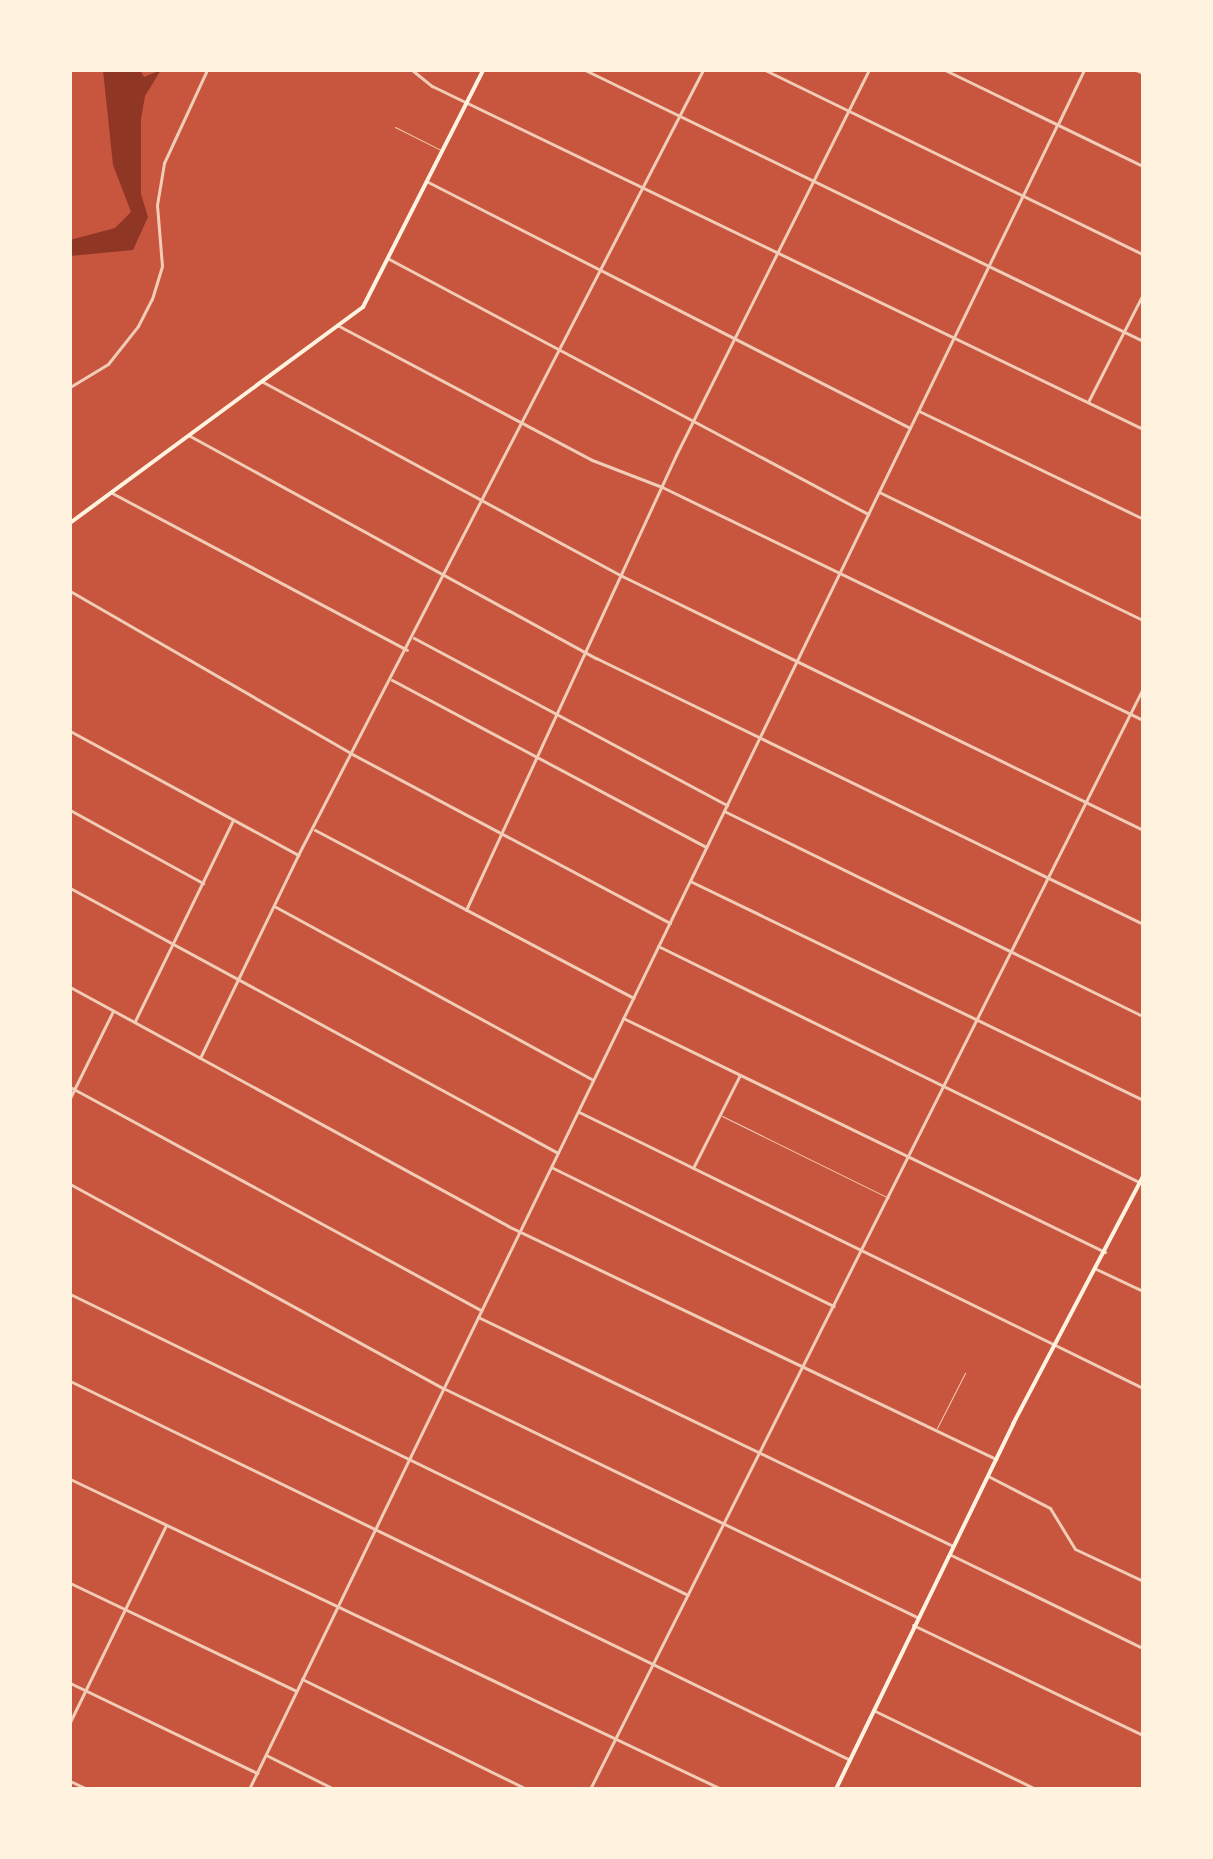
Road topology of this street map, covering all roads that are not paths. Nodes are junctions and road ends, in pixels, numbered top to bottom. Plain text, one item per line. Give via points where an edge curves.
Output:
1 (207, 70) edge
2 (412, 70) edge
3 (483, 70) edge
4 (585, 70) edge
5 (703, 70) edge
6 (765, 70) edge
7 (869, 70) edge
8 (945, 70) edge
9 (1084, 70) edge
10 (1136, 70) edge
11 (1143, 73) edge
12 (467, 103) junction
13 (849, 111) junction
14 (680, 116) junction
15 (1057, 125) junction
16 (395, 127) dead end
17 (443, 152) junction
18 (1143, 166) edge
19 (814, 181) junction
20 (428, 182) junction
21 (643, 189) junction
22 (1023, 196) junction
23 (778, 253) junction
24 (1143, 254) edge
25 (389, 259) junction
26 (989, 266) junction
27 (601, 272) junction
28 (1143, 294) edge
29 (338, 326) junction
30 (1124, 332) junction
31 (954, 338) junction
32 (734, 340) junction
33 (1143, 341) edge
34 (561, 351) junction
35 (263, 382) junction
36 (70, 387) edge
37 (1088, 403) junction
38 (918, 411) junction
39 (693, 421) junction
40 (524, 424) junction
41 (910, 428) junction
42 (1143, 429) edge
43 (190, 436) junction
44 (662, 487) junction
45 (879, 492) junction
46 (112, 493) junction
47 (485, 500) junction
48 (868, 514) junction
49 (1143, 519) edge
50 (70, 523) edge
51 (447, 573) junction
52 (840, 573) junction
53 (622, 576) junction
54 (70, 591) edge
55 (1143, 620) edge
56 (414, 638) junction
57 (407, 650) junction
58 (588, 653) junction
59 (797, 662) junction
60 (392, 680) junction
61 (1143, 688) edge
62 (1130, 714) junction
63 (560, 716) junction
64 (1143, 720) edge
65 (70, 731) edge
66 (760, 737) junction
67 (354, 755) junction
68 (540, 759) junction
69 (1086, 803) junction
70 (727, 805) junction
71 (70, 810) edge
72 (724, 811) junction
73 (233, 820) junction
74 (315, 830) junction
75 (1143, 830) edge
76 (503, 834) junction
77 (706, 847) junction
78 (298, 855) junction
79 (1048, 878) junction
80 (690, 881) junction
81 (203, 883) junction
82 (70, 888) edge
83 (274, 906) junction
84 (466, 910) junction
85 (670, 923) junction
86 (1143, 924) edge
87 (173, 944) junction
88 (658, 946) junction
89 (1012, 952) junction
90 (238, 979) junction
91 (70, 987) edge
92 (633, 998) junction
93 (113, 1011) junction
94 (1143, 1016) edge
95 (623, 1018) junction
96 (977, 1021) junction
97 (135, 1023) junction
98 (200, 1058) junction
99 (740, 1075) junction
100 (593, 1080) junction
101 (945, 1086) junction
102 (72, 1088) edge
103 (70, 1098) edge
104 (1143, 1100) edge
105 (578, 1111) junction
106 (720, 1115) junction
107 (558, 1153) junction
108 (909, 1157) junction
109 (551, 1167) junction
110 (693, 1168) junction
111 (1143, 1176) edge
112 (1141, 1183) edge
113 (70, 1184) edge
114 (889, 1198) junction
115 (519, 1232) junction
116 (862, 1250) junction
117 (1105, 1252) junction
118 (1096, 1269) junction
119 (1143, 1291) edge
120 (70, 1294) edge
121 (834, 1306) junction
122 (481, 1310) junction
123 (478, 1317) junction
124 (1055, 1345) junction
125 (804, 1366) junction
126 (965, 1373) dead end
127 (70, 1381) edge
128 (443, 1388) junction
129 (1143, 1388) edge
130 (936, 1430) junction
131 (760, 1452) junction
132 (996, 1459) junction
133 (408, 1460) junction
134 (988, 1476) junction
135 (70, 1479) edge
136 (724, 1524) junction
137 (166, 1525) junction
138 (374, 1531) junction
139 (953, 1546) junction
140 (949, 1554) junction
141 (1143, 1581) edge
142 (70, 1583) edge
143 (688, 1595) junction
144 (338, 1606) junction
145 (125, 1609) junction
146 (917, 1617) junction
147 (913, 1625) junction
148 (1143, 1648) edge
149 (652, 1665) junction
150 (302, 1679) junction
151 (70, 1683) edge
152 (85, 1690) junction
153 (296, 1691) junction
154 (873, 1710) junction
155 (70, 1722) edge
156 (1143, 1735) edge
157 (615, 1738) junction
158 (265, 1755) junction
159 (850, 1760) junction
160 (257, 1773) junction
161 (70, 1781) edge
162 (87, 1789) edge
163 (249, 1789) edge
164 (334, 1789) edge
165 (527, 1789) edge
166 (590, 1789) edge
167 (721, 1789) edge
168 (836, 1789) edge
169 (1036, 1789) edge

1 - 36 street via 164,163 157,213 162,266 152,299 119,352
2 - 12 street
3 - 12 main road
4 - 14 street
5 - 14 street
6 - 13 street
7 - 13 street
8 - 15 street
9 - 15 street
10 - 11 street
12 - 17 main road
12 - 21 street
13 - 19 street
13 - 22 street
14 - 19 street
14 - 21 street
15 - 18 street
15 - 22 street
16 - 17 lane
17 - 20 main road
19 - 23 street
19 - 26 street
20 - 25 main road
20 - 27 street
21 - 23 street
21 - 27 street
22 - 24 street
22 - 26 street
23 - 31 street
23 - 32 street
25 - 29 main road via 367,302
25 - 34 street
26 - 30 street
26 - 31 street
27 - 32 street
27 - 34 street
28 - 30 street
29 - 35 main road
29 - 40 street
30 - 33 street
30 - 37 street
31 - 37 street
31 - 38 street
32 - 39 street
32 - 41 street
34 - 39 street
34 - 40 street
35 - 43 main road
35 - 47 street
37 - 42 street
38 - 41 street
38 - 49 street
39 - 44 street
39 - 48 street
40 - 44 street via 592,460
40 - 47 street
41 - 45 street
43 - 46 main road
43 - 51 street
44 - 52 street
44 - 53 street
45 - 48 street
45 - 55 street
46 - 50 main road
46 - 57 street
47 - 51 street
47 - 53 street
48 - 52 street
51 - 56 street
51 - 58 street
52 - 59 street
52 - 62 street
53 - 58 street
53 - 59 street
54 - 67 street
56 - 57 street
56 - 63 street
57 - 60 street
58 - 63 street
58 - 66 street
59 - 66 street
59 - 69 street
60 - 67 street
60 - 68 street
61 - 62 street
62 - 64 street
62 - 69 street
63 - 68 street
63 - 70 street
65 - 73 street
66 - 70 street
66 - 79 street
67 - 74 street
67 - 76 street
68 - 76 street
68 - 77 street
69 - 75 street
69 - 79 street
70 - 72 street
71 - 81 street
72 - 77 street
72 - 89 street
73 - 78 street
73 - 81 street
74 - 78 street
74 - 84 street
76 - 84 street
76 - 85 street
77 - 80 street
78 - 83 street
79 - 86 street
79 - 89 street
80 - 85 street
80 - 96 street
81 - 87 street
82 - 87 street
83 - 90 street
83 - 100 street
84 - 92 street
85 - 88 street
87 - 90 street
87 - 97 street
88 - 92 street
88 - 101 street
89 - 94 street
89 - 96 street
90 - 98 street
90 - 107 street
91 - 93 street
92 - 95 street
93 - 97 street
93 - 102 street
95 - 99 street
95 - 100 street
96 - 101 street
96 - 104 street
97 - 98 street
98 - 115 street
99 - 106 street
99 - 108 street
100 - 105 street
101 - 108 street
101 - 112 street
102 - 103 street
102 - 122 street
105 - 107 street
105 - 110 street
106 - 110 street
106 - 114 lane
107 - 109 street
108 - 114 street
108 - 117 street
109 - 115 street
109 - 121 street
110 - 116 street
111 - 112 main road
112 - 117 main road
113 - 128 street
114 - 116 street
115 - 122 street
115 - 125 street
116 - 121 street
116 - 124 street
117 - 118 main road
118 - 119 street
118 - 124 main road
120 - 133 street
121 - 125 street
122 - 123 street
123 - 128 street
123 - 131 street
124 - 129 street
124 - 132 main road
125 - 130 street
125 - 131 street
126 - 130 lane
127 - 138 street
128 - 133 street
128 - 136 street
130 - 132 street
131 - 136 street
131 - 139 street
132 - 134 main road
133 - 138 street
133 - 143 street
134 - 139 main road
134 - 141 street via 1046,1505 1075,1549
135 - 137 street
136 - 143 street
136 - 146 street
137 - 144 street
137 - 145 street
138 - 144 street
138 - 149 street
139 - 140 main road
140 - 146 main road
140 - 148 street
142 - 145 street
143 - 149 street
144 - 150 street
144 - 157 street
145 - 152 street
145 - 153 street
146 - 147 main road
147 - 154 main road
147 - 156 street
149 - 157 street
149 - 159 street
150 - 153 street
150 - 165 street
151 - 152 street
152 - 155 street
152 - 160 street
153 - 158 street
154 - 159 main road
154 - 169 street
157 - 166 street
157 - 167 street
158 - 160 street
158 - 164 street
159 - 168 main road
160 - 163 street
161 - 162 street

